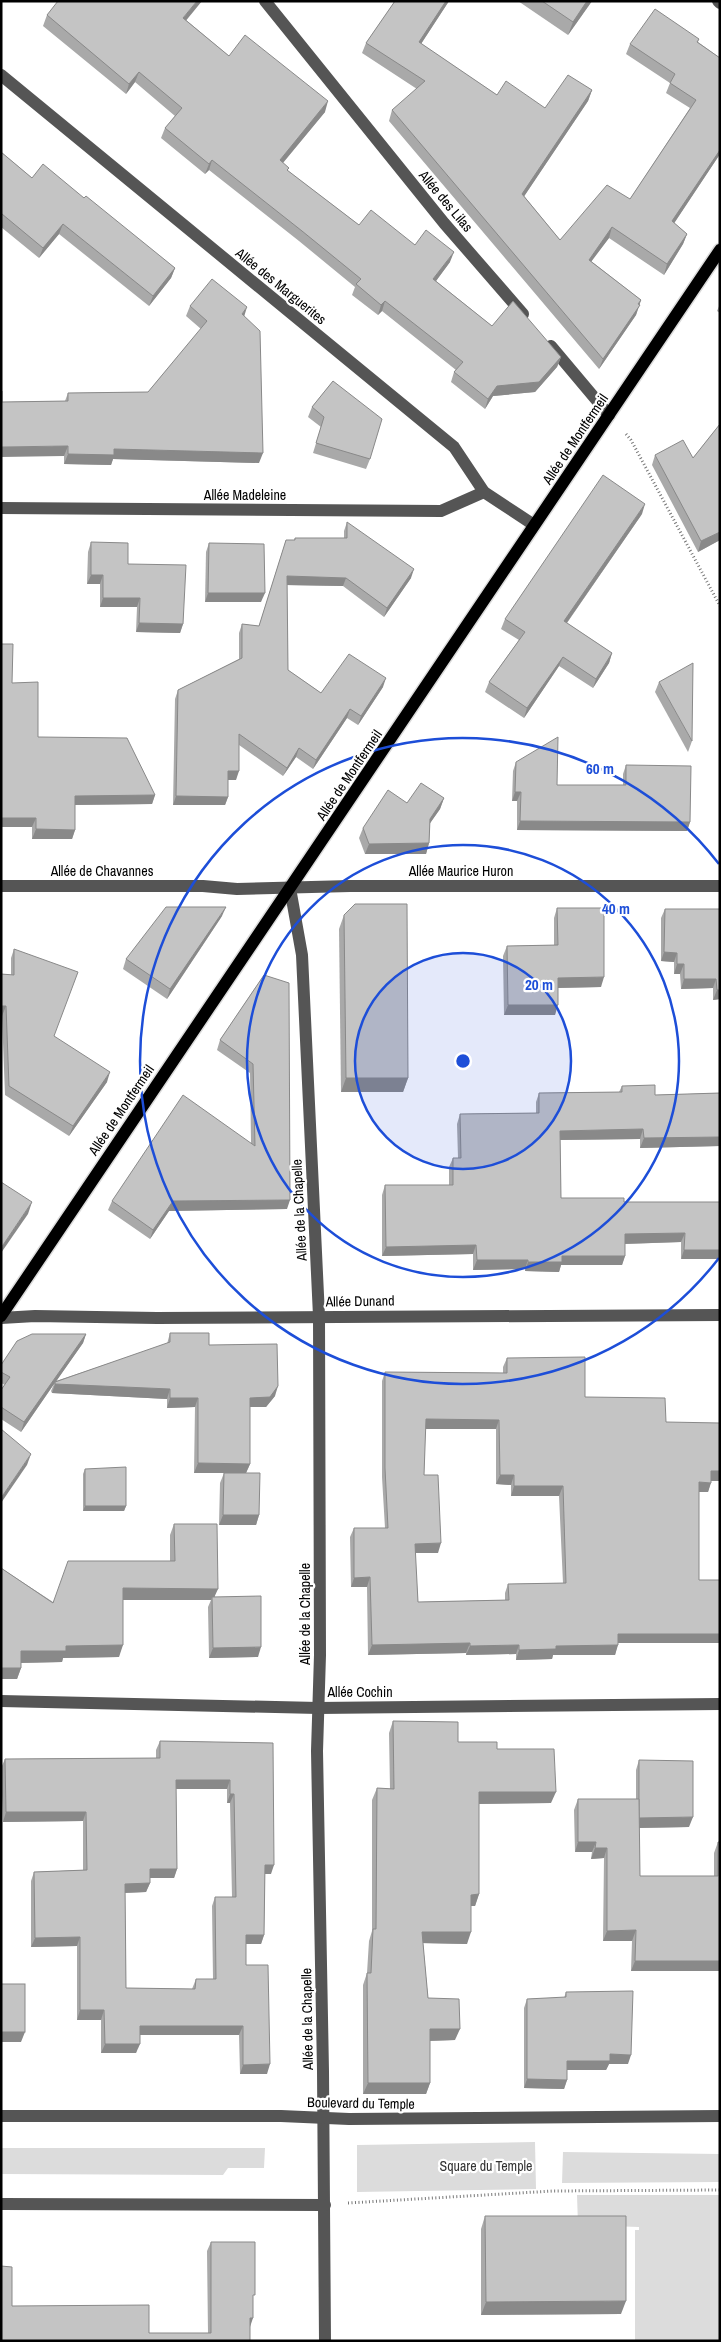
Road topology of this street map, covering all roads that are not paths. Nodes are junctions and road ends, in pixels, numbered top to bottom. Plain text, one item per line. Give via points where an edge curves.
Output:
1 (266, 1) edge
2 (1, 75) edge
3 (720, 250) edge
4 (533, 325) edge
5 (545, 340) edge
6 (609, 414) junction
7 (484, 492) junction
8 (1, 508) edge
9 (534, 525) junction
10 (1, 886) edge
11 (203, 886) joint
12 (720, 886) edge
13 (290, 888) junction
14 (720, 1315) edge
15 (319, 1316) junction
16 (1, 1317) edge
17 (1, 1702) edge
18 (720, 1704) edge
19 (318, 1708) junction
20 (1, 2116) edge
21 (720, 2116) edge
22 (324, 2119) junction
23 (1, 2204) edge
24 (325, 2205) junction
25 (326, 2341) edge

1 - 4 street, Allée des Lilas via 444,223
2 - 7 street, Allée des Marguerites via 454,447
3 - 6 main road, Allée de Montfermeil
5 - 6 street
6 - 9 main road, Allée de Montfermeil
7 - 8 street, Allée Madeleine via 441,512
7 - 9 street, Allée des Marguerites
9 - 13 main road, Allée de Montfermeil
10 - 11 street, Allée de Chavannes
11 - 13 street, Allée Maurice Huron
12 - 13 street, Allée Maurice Huron
13 - 15 street, Allée de la Chapelle via 302,955
13 - 16 main road, Allée de Montfermeil
14 - 15 street, Allée Dunand
15 - 16 street, Allée Dunand
15 - 19 street, Allée de la Chapelle
17 - 19 street, Allée Cochin
18 - 19 street, Allée Cochin
19 - 22 street, Allée de la Chapelle
20 - 22 street, Boulevard du Temple via 281,2116
21 - 22 street, Boulevard du Temple
22 - 24 street, Allée de la Chapelle
23 - 24 street
24 - 25 street, Allée de la Chapelle

